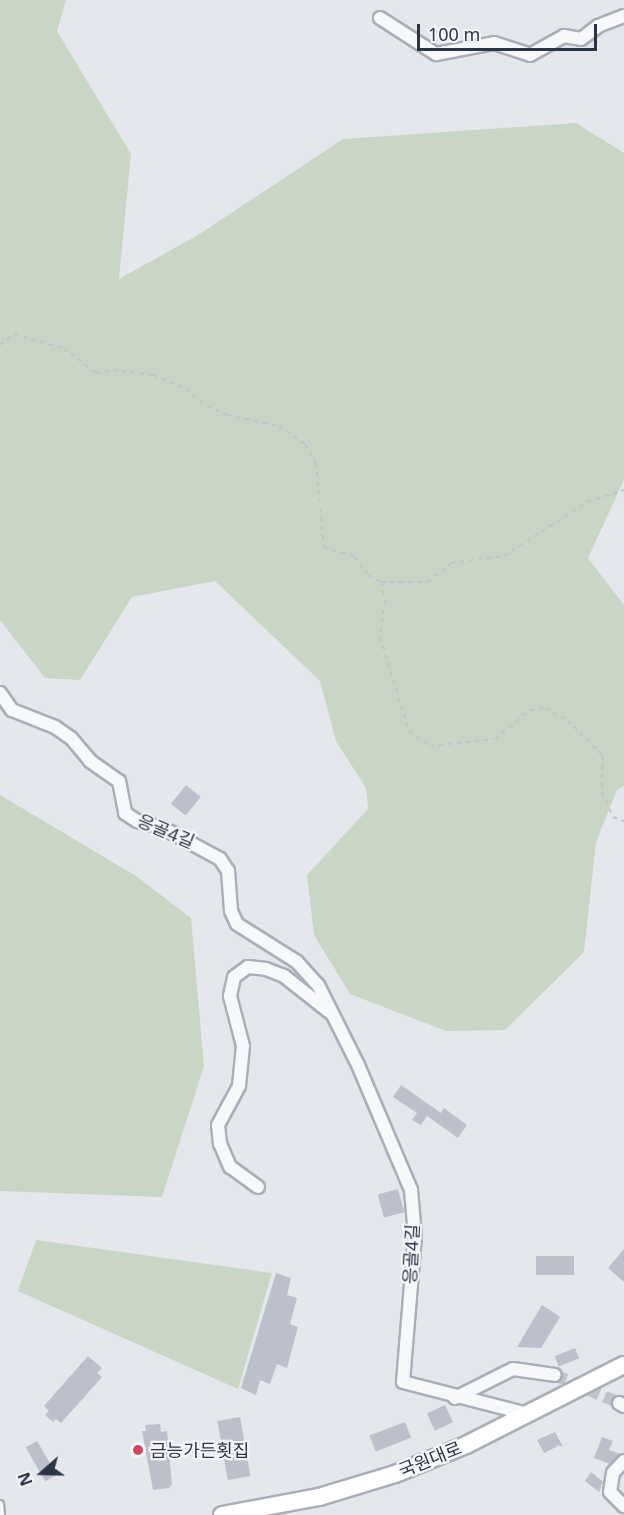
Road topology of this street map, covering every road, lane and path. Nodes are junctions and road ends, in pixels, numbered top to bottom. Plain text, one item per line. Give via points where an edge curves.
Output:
1 (624, 16) edge
2 (380, 18) dead end
3 (0, 345) edge
4 (624, 490) edge
5 (381, 582) junction
6 (0, 693) edge
7 (624, 821) edge
8 (333, 1014) junction
9 (258, 1187) dead end
10 (624, 1365) edge
11 (555, 1375) tunnel mouth
12 (455, 1398) junction
13 (528, 1414) junction
14 (624, 1461) edge
15 (0, 1504) edge
16 (624, 1506) edge
17 (1, 1515) edge
18 (222, 1515) edge

1 - 2 street via 598,26 581,39 564,36 530,55 494,43 436,54
3 - 5 path via 14,334 63,348 96,373 113,370 153,375 186,389 207,406 227,415 279,426 305,444 316,463 324,548 354,556 368,575
4 - 5 path via 588,502 504,556 451,563 427,582
5 - 7 path via 385,601 380,637 409,731 430,746 495,739 530,710 545,708 567,720 603,756 602,792 613,817
6 - 8 street, 응골4길 via 12,710 55,727 71,738 90,761 119,781 125,813 136,821 163,828 220,859 228,871 231,911 237,924 297,962 318,985
8 - 9 street, 응골4길 via 284,976 266,969 248,967 234,977 230,996 243,1046 239,1086 218,1125 220,1144 230,1167
8 - 12 street, 응골4길 via 411,1190 415,1236 403,1382 422,1384
10 - 13 street, 국원대로
11 - 12 street via 513,1369
12 - 13 street, 응골4길
13 - 18 street, 국원대로 via 395,1474 319,1497
14 - 16 street via 613,1473 610,1492
15 - 17 lane

